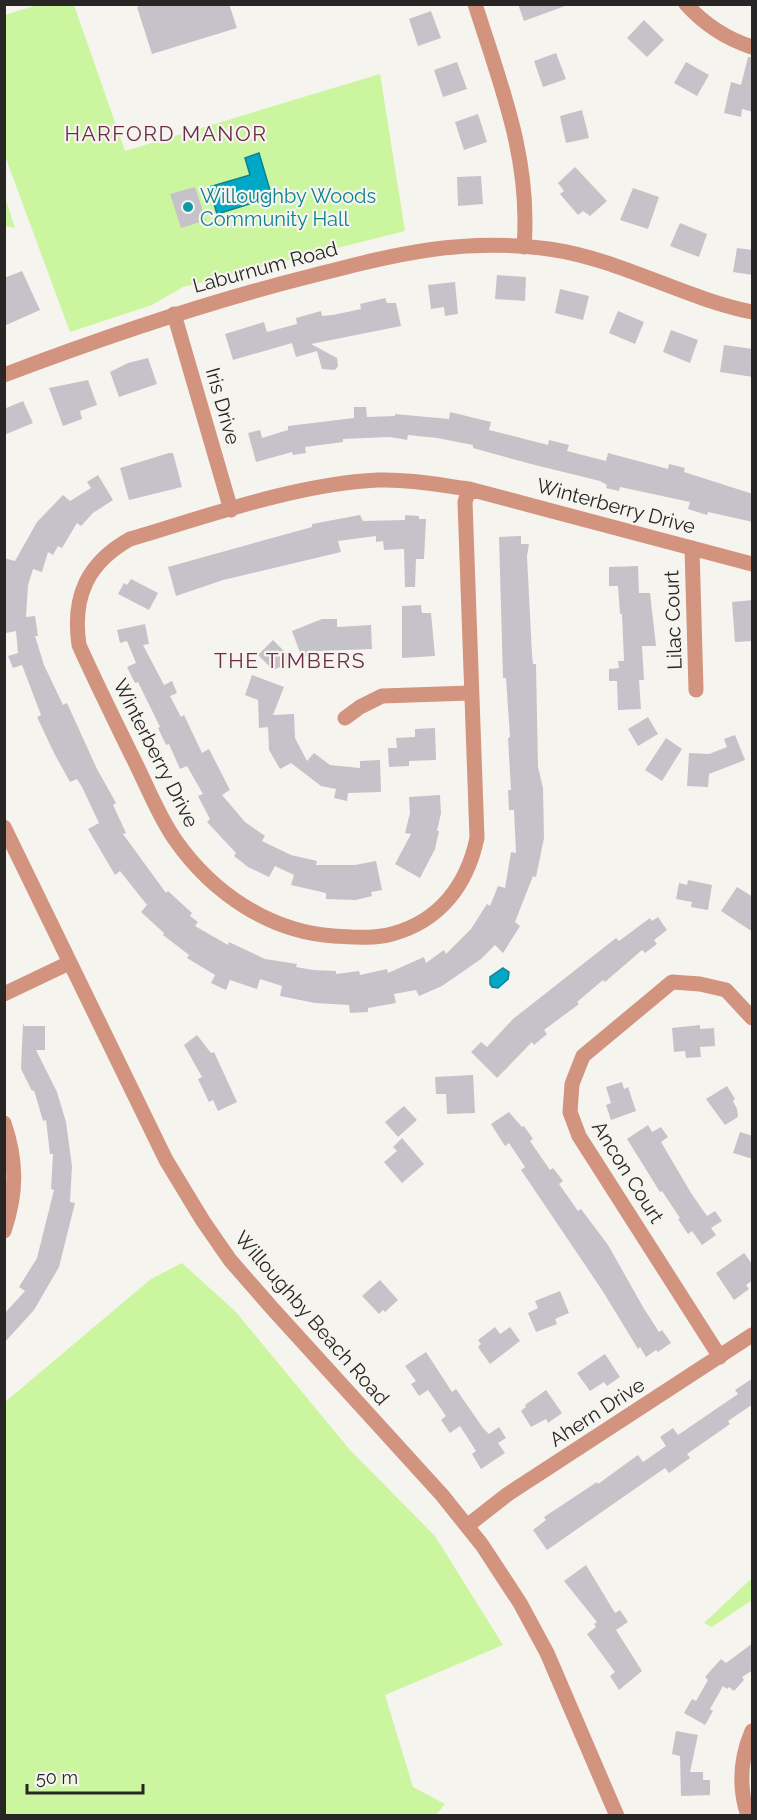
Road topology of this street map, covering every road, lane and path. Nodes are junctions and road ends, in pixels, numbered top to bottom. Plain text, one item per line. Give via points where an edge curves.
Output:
1 (475, 4) edge
2 (686, 4) edge
3 (753, 47) edge
4 (524, 247) junction
5 (753, 312) edge
6 (174, 314) junction
7 (4, 375) edge
8 (469, 489) junction
9 (231, 510) junction
10 (692, 548) junction
11 (753, 564) edge
12 (696, 690) dead end
13 (470, 693) junction
14 (345, 718) dead end
15 (4, 827) edge
16 (69, 963) junction
17 (4, 994) edge
18 (753, 1018) edge
19 (4, 1123) edge
20 (4, 1231) edge
21 (753, 1335) edge
22 (720, 1357) junction
23 (467, 1526) junction
24 (753, 1731) edge
25 (617, 1815) edge
26 (748, 1815) edge

1 - 4 street via 522,162
2 - 3 street via 721,33
4 - 5 street, Laburnum Road via 550,249 612,265
4 - 6 street, Laburnum Road via 441,246 391,255 225,297
6 - 7 street, Laburnum Road
6 - 9 street, Iris Drive
8 - 9 street, Winterberry Drive via 380,480 300,492
8 - 10 street, Winterberry Drive
8 - 13 street, Winterberry Drive via 465,502
9 - 13 street, Winterberry Drive via 130,539 109,551 84,586 77,627 90,668 174,839 216,887 270,920 323,935 385,936 425,922 460,885 472,863 477,838
10 - 11 street, Winterberry Drive
10 - 12 street, Lilac Court
13 - 14 street via 382,696
15 - 16 street, Willoughby Beach Road
16 - 17 street
16 - 23 street, Willoughby Beach Road via 166,1160 202,1221 230,1260
18 - 22 street, Ancon Court via 726,990 672,982 582,1056 572,1084 570,1112 579,1136
19 - 20 street via 14,1151 13,1197
21 - 22 street, Ahern Drive
22 - 23 street, Ahern Drive via 508,1494
23 - 25 street, Willoughby Beach Road via 520,1603 547,1653
24 - 26 street via 743,1758 741,1781

